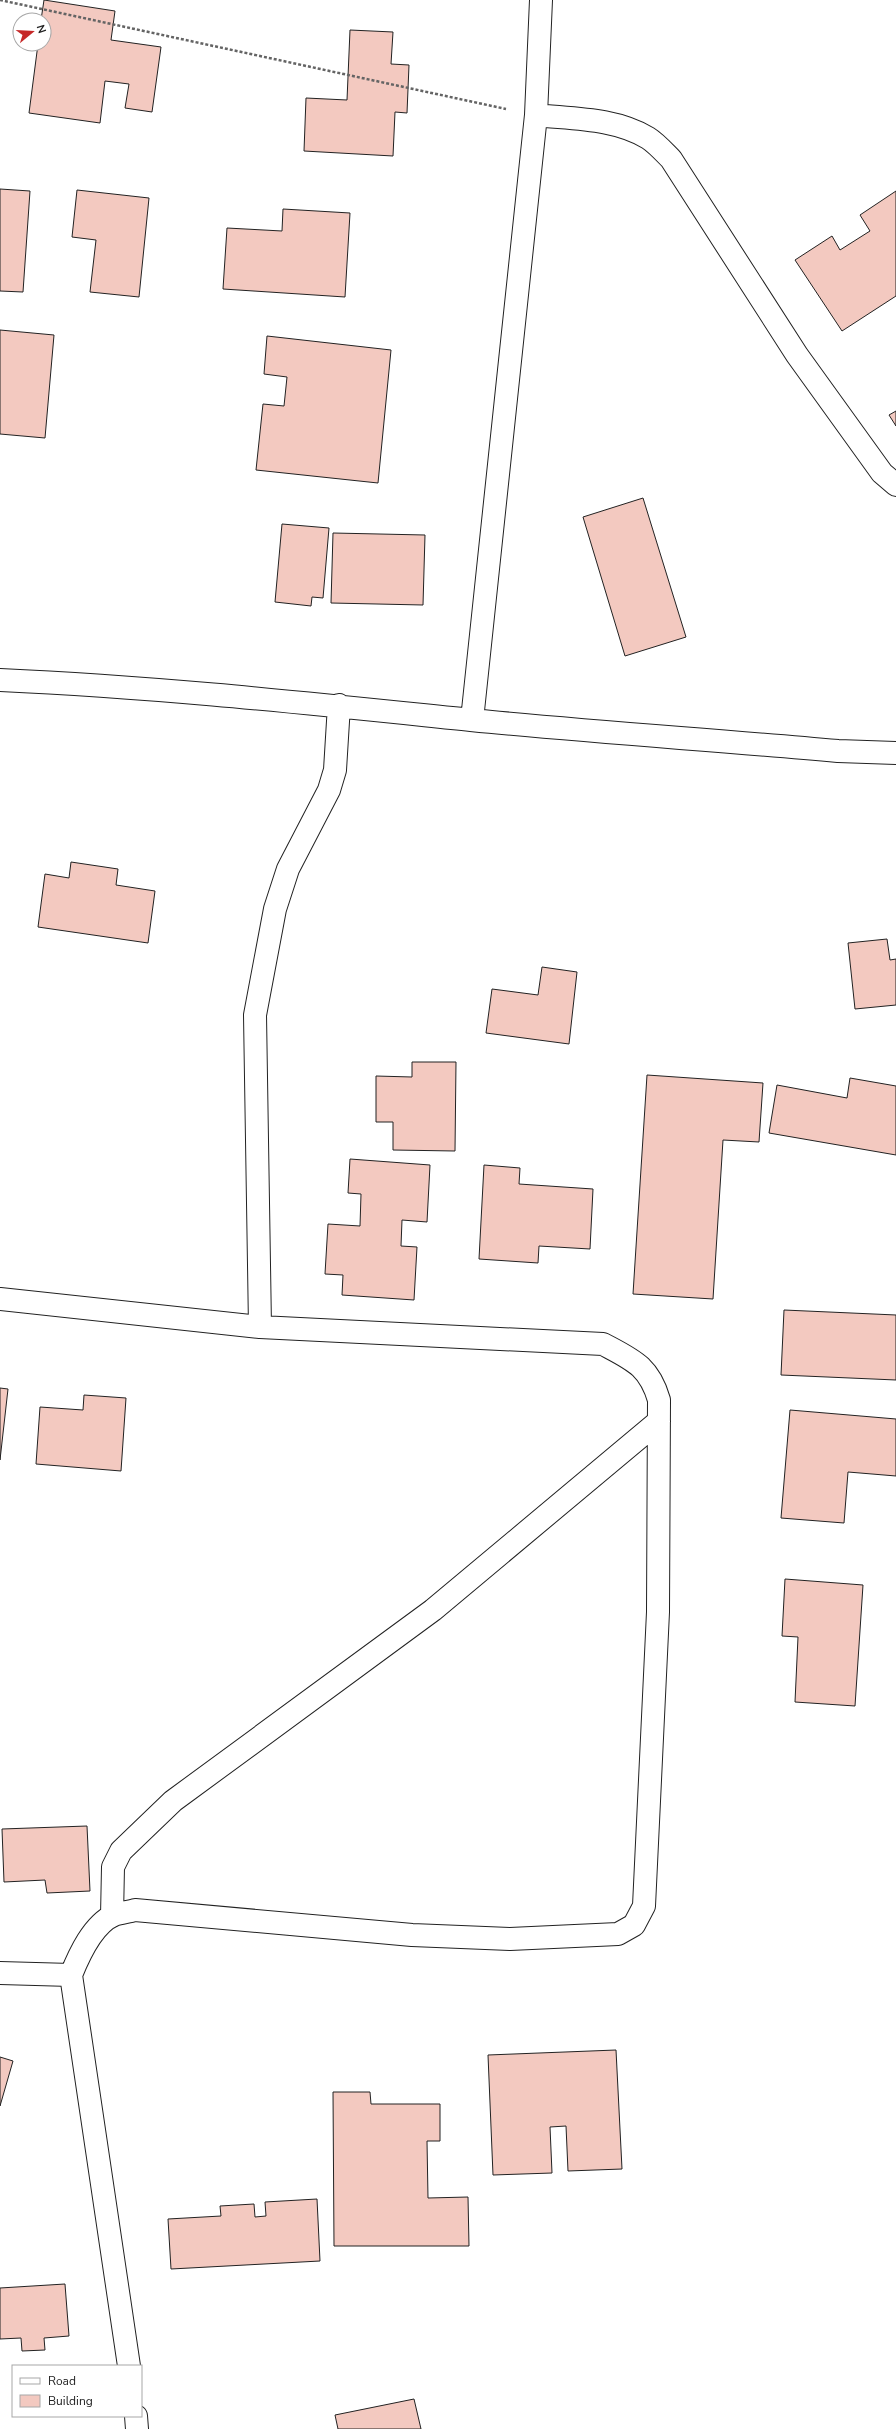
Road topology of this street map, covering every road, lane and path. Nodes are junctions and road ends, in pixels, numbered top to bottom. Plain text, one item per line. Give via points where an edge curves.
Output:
1 (0, 0) edge
2 (541, 0) edge
3 (536, 115) junction
4 (896, 485) edge
5 (0, 680) edge
6 (339, 705) junction
7 (472, 720) junction
8 (896, 753) edge
9 (0, 1299) edge
10 (260, 1327) junction
11 (659, 1421) junction
12 (112, 1916) junction
13 (0, 1973) edge
14 (71, 1974) junction
15 (129, 2365) edge
16 (136, 2417) edge
17 (137, 2429) edge

1 - 3 path
2 - 3 street
3 - 4 street via 607,123 627,129 649,138 671,159 797,355 882,473
3 - 7 street
5 - 6 street via 92,684
6 - 7 street
6 - 10 street via 335,770 329,790 288,868 279,896 255,1015
7 - 8 street via 838,751
9 - 10 street
10 - 11 street via 603,1344 635,1361 646,1371 659,1400
11 - 12 street via 433,1610 174,1801 120,1851 113,1866
11 - 12 street via 658,1612 644,1906 634,1926 618,1934 510,1939 412,1935 135,1910
12 - 14 street via 90,1936
13 - 14 street
14 - 15 street
16 - 17 street

